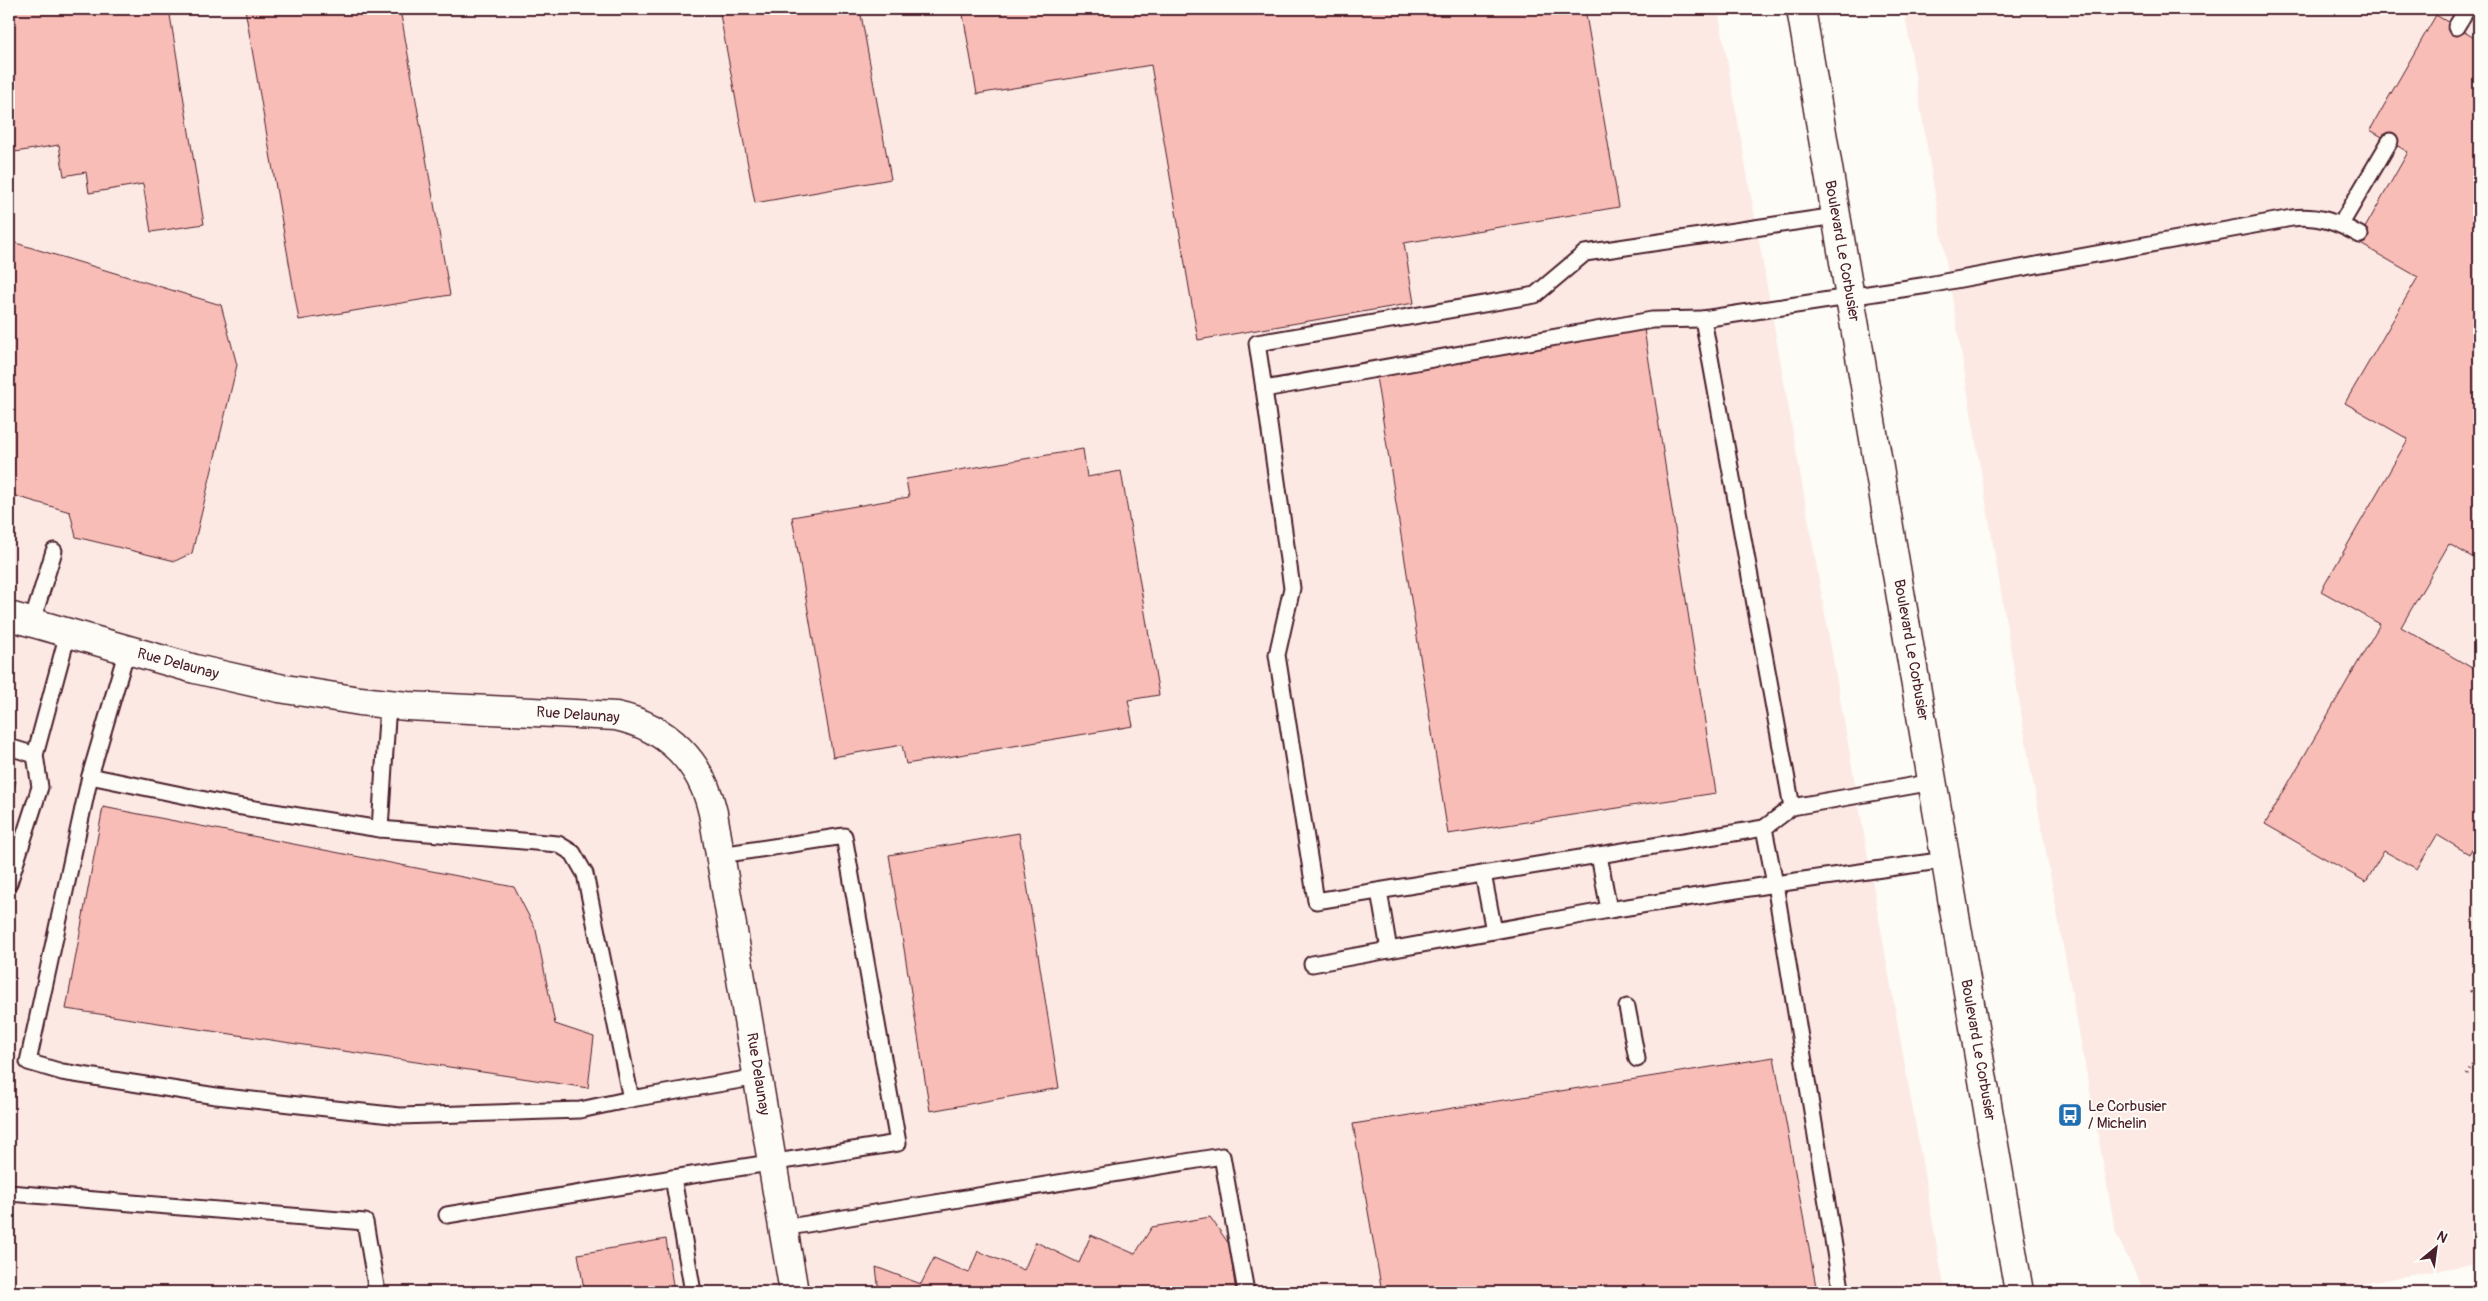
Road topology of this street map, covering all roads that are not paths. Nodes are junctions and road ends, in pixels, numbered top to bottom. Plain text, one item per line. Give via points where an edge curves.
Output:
1 (1800, 9) edge
2 (2467, 9) edge
3 (2456, 27) dead end
4 (2390, 141) dead end
5 (1836, 216) junction
6 (2341, 224) junction
7 (2360, 235) dead end
8 (1850, 296) junction
9 (1703, 319) junction
10 (1264, 390) junction
11 (54, 551) dead end
12 (20, 619) edge
13 (68, 632) junction
14 (127, 650) junction
15 (388, 703) junction
16 (9, 747) edge
17 (36, 755) junction
18 (90, 776) junction
19 (1933, 782) junction
20 (1792, 807) junction
21 (1764, 828) junction
22 (380, 830) junction
23 (721, 855) junction
24 (1598, 855) junction
25 (1946, 860) junction
26 (1482, 874) junction
27 (9, 883) edge
28 (1775, 884) junction
29 (1379, 891) junction
30 (1609, 910) junction
31 (1494, 931) junction
32 (1389, 950) junction
33 (1312, 964) dead end
34 (1627, 1007) dead end
35 (1637, 1059) dead end
36 (758, 1077) junction
37 (631, 1099) junction
38 (772, 1163) junction
39 (673, 1178) junction
40 (9, 1193) edge
41 (446, 1216) dead end
42 (784, 1228) junction
43 (1841, 1289) dead end
44 (377, 1292) edge
45 (693, 1292) edge
46 (794, 1292) edge
47 (1246, 1292) edge
48 (2019, 1292) edge

1 - 5 street, Boulevard Le Corbusier
2 - 3 lane
4 - 6 lane
5 - 8 street, Boulevard Le Corbusier
5 - 10 lane via 1585,253 1535,296 1257,343
6 - 7 lane
6 - 8 lane via 2319,217 2292,218 1928,285
8 - 9 lane
8 - 19 street, Boulevard Le Corbusier
9 - 10 lane via 1652,320
9 - 20 lane
10 - 29 lane via 1292,588 1277,655 1316,901
11 - 12 lane
12 - 13 street, Rue Delaunay
13 - 14 street, Rue Delaunay
13 - 17 lane
14 - 15 street, Rue Delaunay via 245,681
14 - 18 lane
15 - 22 lane
15 - 23 street, Rue Delaunay via 467,710 599,714 647,725 674,742 696,767 710,797
16 - 17 lane
17 - 27 lane via 40,787
18 - 22 lane via 230,805
18 - 37 lane via 28,1062 62,1072 216,1096 400,1116 580,1110
19 - 20 lane
19 - 25 street, Boulevard Le Corbusier
20 - 21 lane
21 - 24 lane
21 - 28 lane
22 - 37 lane via 550,843 573,853 586,874
23 - 36 street, Rue Delaunay
23 - 38 lane via 844,836 898,1143
24 - 26 lane
24 - 30 lane
25 - 28 lane
25 - 48 street, Boulevard Le Corbusier
26 - 29 lane
26 - 31 lane
28 - 30 lane
28 - 43 lane
29 - 32 lane
30 - 31 lane
31 - 32 lane
32 - 33 lane
34 - 35 lane
36 - 37 lane
36 - 38 street, Rue Delaunay
38 - 39 lane
38 - 42 street, Rue Delaunay
39 - 41 lane
39 - 45 lane
40 - 44 lane via 366,1222
42 - 46 street, Rue Delaunay
42 - 47 lane via 1222,1156

